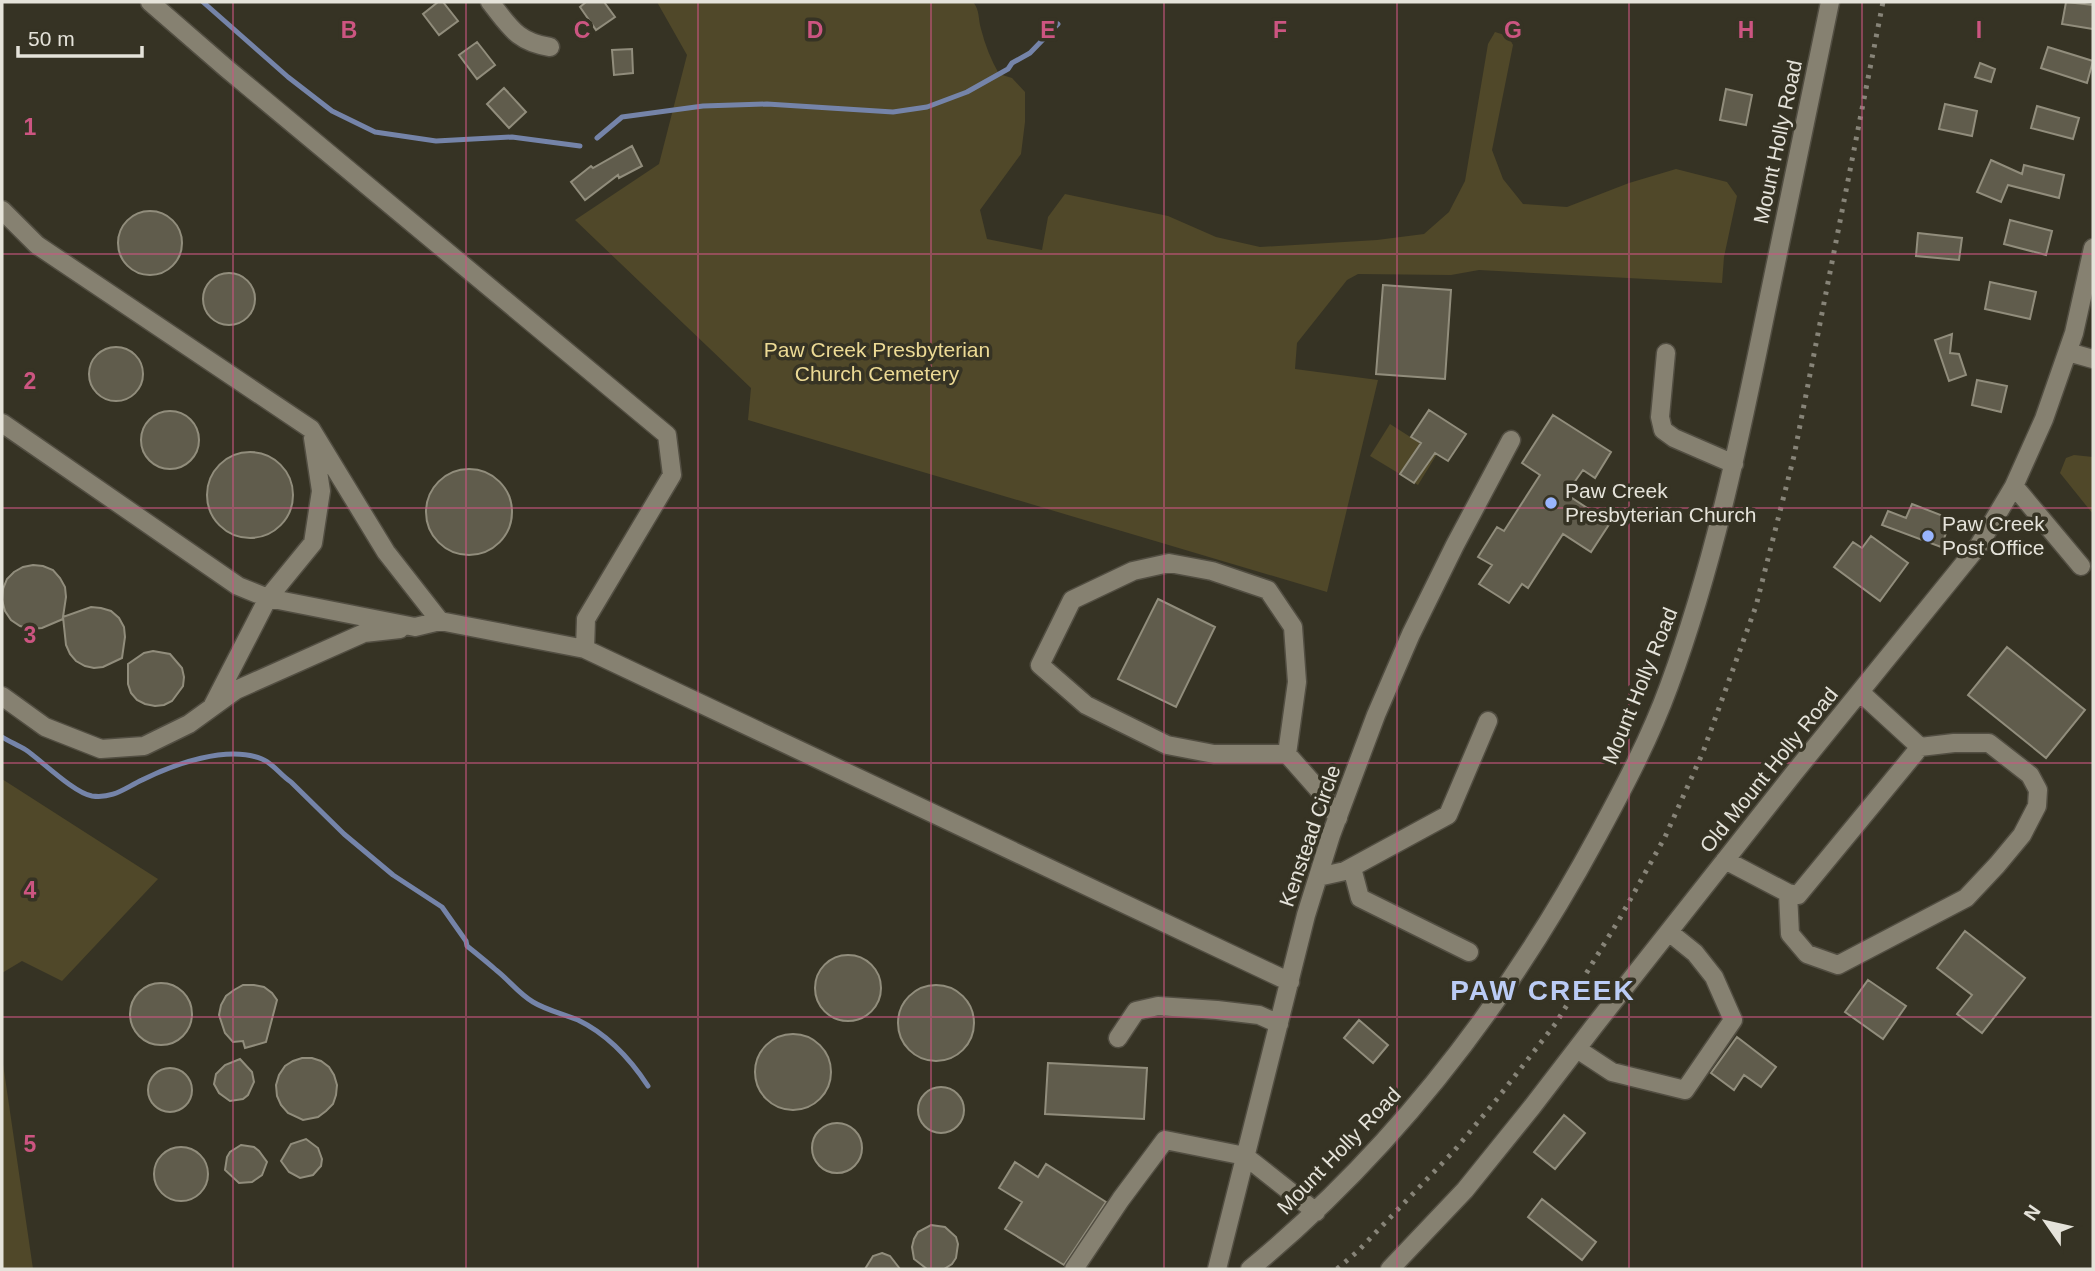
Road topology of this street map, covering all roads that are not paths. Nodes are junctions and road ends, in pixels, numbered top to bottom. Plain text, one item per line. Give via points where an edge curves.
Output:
1 (150, 2) edge
2 (490, 2) edge
3 (1830, 2) edge
4 (551, 47) dead end
5 (2, 210) edge
6 (2093, 248) edge
7 (2068, 352) junction
8 (1666, 353) dead end
9 (2093, 359) edge
10 (2, 423) edge
11 (311, 429) junction
12 (1511, 440) dead end
13 (1734, 464) junction
14 (2014, 486) junction
15 (2081, 566) dead end
16 (268, 598) junction
17 (440, 621) junction
18 (415, 627) junction
19 (584, 649) junction
20 (1860, 692) junction
21 (2, 696) edge
22 (211, 708) junction
23 (1488, 721) dead end
24 (1920, 747) junction
25 (1287, 754) junction
26 (1338, 818) junction
27 (1725, 860) junction
28 (1352, 868) junction
29 (1318, 877) junction
30 (1793, 894) junction
31 (1668, 932) junction
32 (1469, 952) dead end
33 (1290, 982) junction
34 (1279, 1024) junction
35 (1118, 1038) dead end
36 (1577, 1049) junction
37 (1245, 1156) junction
38 (1316, 1212) junction
39 (1074, 1269) edge
40 (1217, 1269) edge
41 (1250, 1269) edge
42 (1390, 1269) edge

1 - 19 street via 667,435 672,475 586,619
2 - 4 street via 521,38
3 - 13 street, Mount Holly Road
5 - 11 street via 37,245
6 - 7 street, Old Mount Holly Road
7 - 9 street
7 - 14 street, Old Mount Holly Road
8 - 13 street via 1660,417 1663,430
10 - 16 street via 238,586
11 - 16 street via 321,491 313,543
11 - 17 street via 386,552
12 - 26 street, Kenstead Circle via 1411,634
13 - 38 street, Mount Holly Road via 1709,565 1668,687 1618,798 1570,887 1467,1041 1404,1120
14 - 15 street
14 - 20 street, Old Mount Holly Road via 1979,545
16 - 18 street
16 - 22 street
17 - 18 street
17 - 19 street
18 - 22 street via 364,634 236,690
19 - 33 street
20 - 24 street
20 - 27 street, Old Mount Holly Road
21 - 22 street via 46,727 102,749 144,747
23 - 28 street via 1448,815
24 - 30 street
24 - 30 street via 1989,743 2030,775 2038,790 2037,806 2022,835 1997,865 1966,898 1838,965 1807,954 1790,934
25 - 25 street via 1214,754 1167,745 1086,705 1040,665 1072,600 1133,571 1169,562 1212,570 1268,590 1293,627 1297,682
25 - 26 street
26 - 29 street, Kenstead Circle
27 - 30 street
27 - 31 street, Old Mount Holly Road
28 - 29 street
28 - 32 street via 1360,898
29 - 33 street, Kenstead Circle
31 - 36 street, Old Mount Holly Road
31 - 36 street via 1695,953 1714,978 1733,1020 1685,1090 1612,1072
33 - 34 street, Kenstead Circle
34 - 35 street via 1259,1015 1158,1006 1136,1011
34 - 37 street, Kenstead Circle
36 - 42 street, Old Mount Holly Road via 1465,1190
37 - 38 street
37 - 39 street via 1165,1140
37 - 40 street, Kenstead Circle
38 - 41 street, Mount Holly Road

